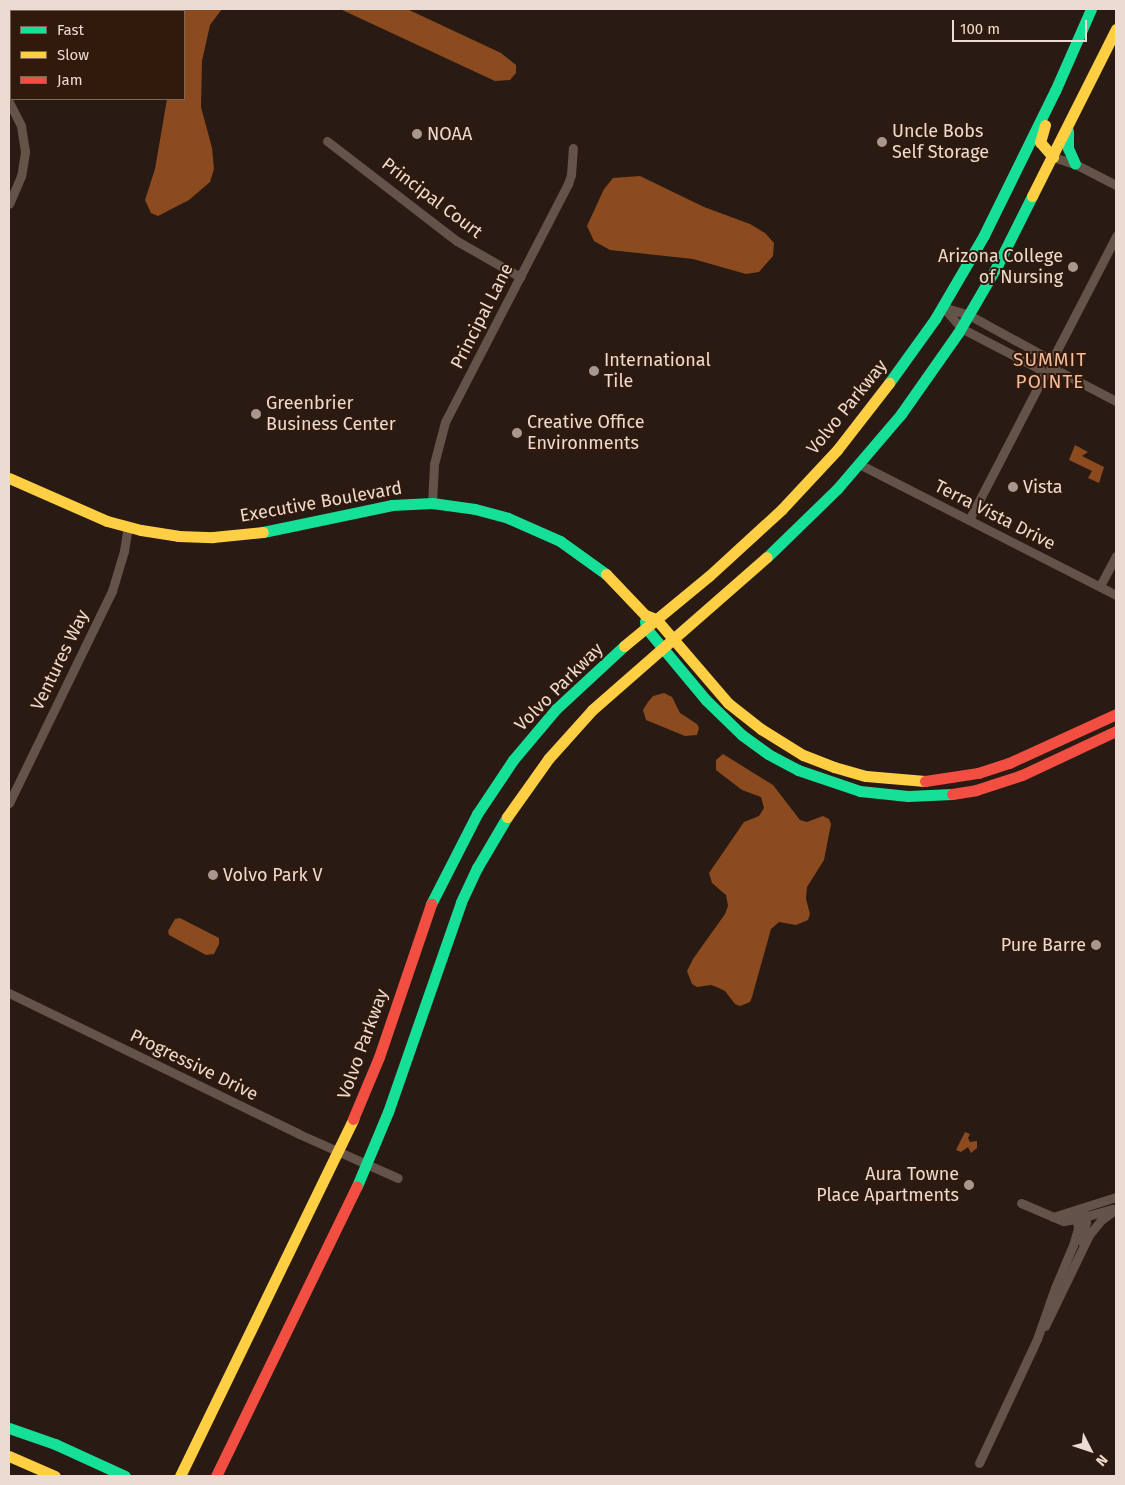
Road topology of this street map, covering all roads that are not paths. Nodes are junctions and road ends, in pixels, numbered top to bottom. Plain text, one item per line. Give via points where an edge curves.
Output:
1 (1091, 9) edge
2 (1083, 28) junction
3 (1116, 29) edge
4 (9, 102) edge
5 (1068, 126) junction
6 (328, 141) dead end
7 (573, 148) dead end
8 (1053, 158) junction
9 (1075, 164) junction
10 (1116, 185) edge
11 (9, 204) edge
12 (1116, 236) edge
13 (520, 277) junction
14 (943, 307) junction
15 (969, 315) junction
16 (960, 328) junction
17 (1049, 366) junction
18 (1116, 401) edge
19 (859, 464) junction
20 (9, 478) edge
21 (432, 503) junction
22 (969, 520) junction
23 (128, 527) junction
24 (1116, 556) edge
25 (1100, 586) junction
26 (1116, 595) edge
27 (645, 615) junction
28 (656, 619) junction
29 (646, 628) junction
30 (673, 640) junction
31 (663, 648) junction
32 (1116, 714) edge
33 (1114, 733) edge
34 (9, 803) edge
35 (9, 993) edge
36 (338, 1151) junction
37 (367, 1164) junction
38 (398, 1178) dead end
39 (1116, 1197) edge
40 (1021, 1203) dead end
41 (1116, 1208) edge
42 (1080, 1214) junction
43 (1066, 1286) junction
44 (1036, 1339) junction
45 (9, 1428) edge
46 (9, 1456) edge
47 (980, 1463) dead end
48 (55, 1476) edge
49 (125, 1476) edge
50 (180, 1476) edge
51 (216, 1476) edge

1 - 2 main road, Volvo Parkway
2 - 8 main road via 1081,47 1041,136 1041,145
2 - 14 main road, Volvo Parkway via 999,206
3 - 5 main road
4 - 11 street via 21,126 24,152 20,176
5 - 8 main road
5 - 9 main road via 1068,148
6 - 13 street, Principal Court via 457,240
7 - 13 street, Principal Lane via 568,184
8 - 9 street
8 - 15 main road
9 - 10 street
12 - 17 street
13 - 21 street, Principal Lane via 445,422 434,459
14 - 15 street
14 - 16 street
14 - 28 main road, Volvo Parkway via 883,393 818,471 751,538
15 - 16 main road
15 - 17 street via 1044,356
16 - 17 street via 1038,368
16 - 19 main road via 920,388
17 - 18 street
17 - 22 street
19 - 22 street, Terra Vista Drive
19 - 30 main road via 772,554
20 - 23 main road, Executive Boulevard via 87,514
21 - 23 main road, Executive Boulevard via 374,508 277,530 228,536 178,536
21 - 27 main road, Executive Boulevard via 508,518 551,536 605,573
22 - 25 street, Terra Vista Drive
23 - 34 street, Ventures Way via 112,591
24 - 25 street
25 - 26 street, Terra Vista Drive
27 - 28 main road, Executive Boulevard
27 - 29 main road
28 - 29 main road, Volvo Parkway
28 - 30 main road
29 - 31 main road
29 - 36 main road, Volvo Parkway via 556,709 513,760 477,814 432,902 368,1087
30 - 31 main road
30 - 32 main road via 728,702 774,739 818,762 866,776 928,780 978,773 1009,763
31 - 33 main road via 717,712 755,745 798,770 860,791 908,796 976,790 1022,775
31 - 37 main road via 616,687 570,734 529,784 493,839 452,926
35 - 36 street, Progressive Drive
36 - 37 street, Progressive Drive
36 - 50 main road, Volvo Parkway
37 - 38 street, Progressive Drive
37 - 51 main road
39 - 42 street
40 - 42 street via 1062,1221
41 - 42 street
41 - 43 street via 1089,1235
42 - 43 street via 1085,1230 1069,1266
42 - 44 street via 1076,1237
43 - 44 street
44 - 47 street
45 - 49 main road
46 - 48 main road

